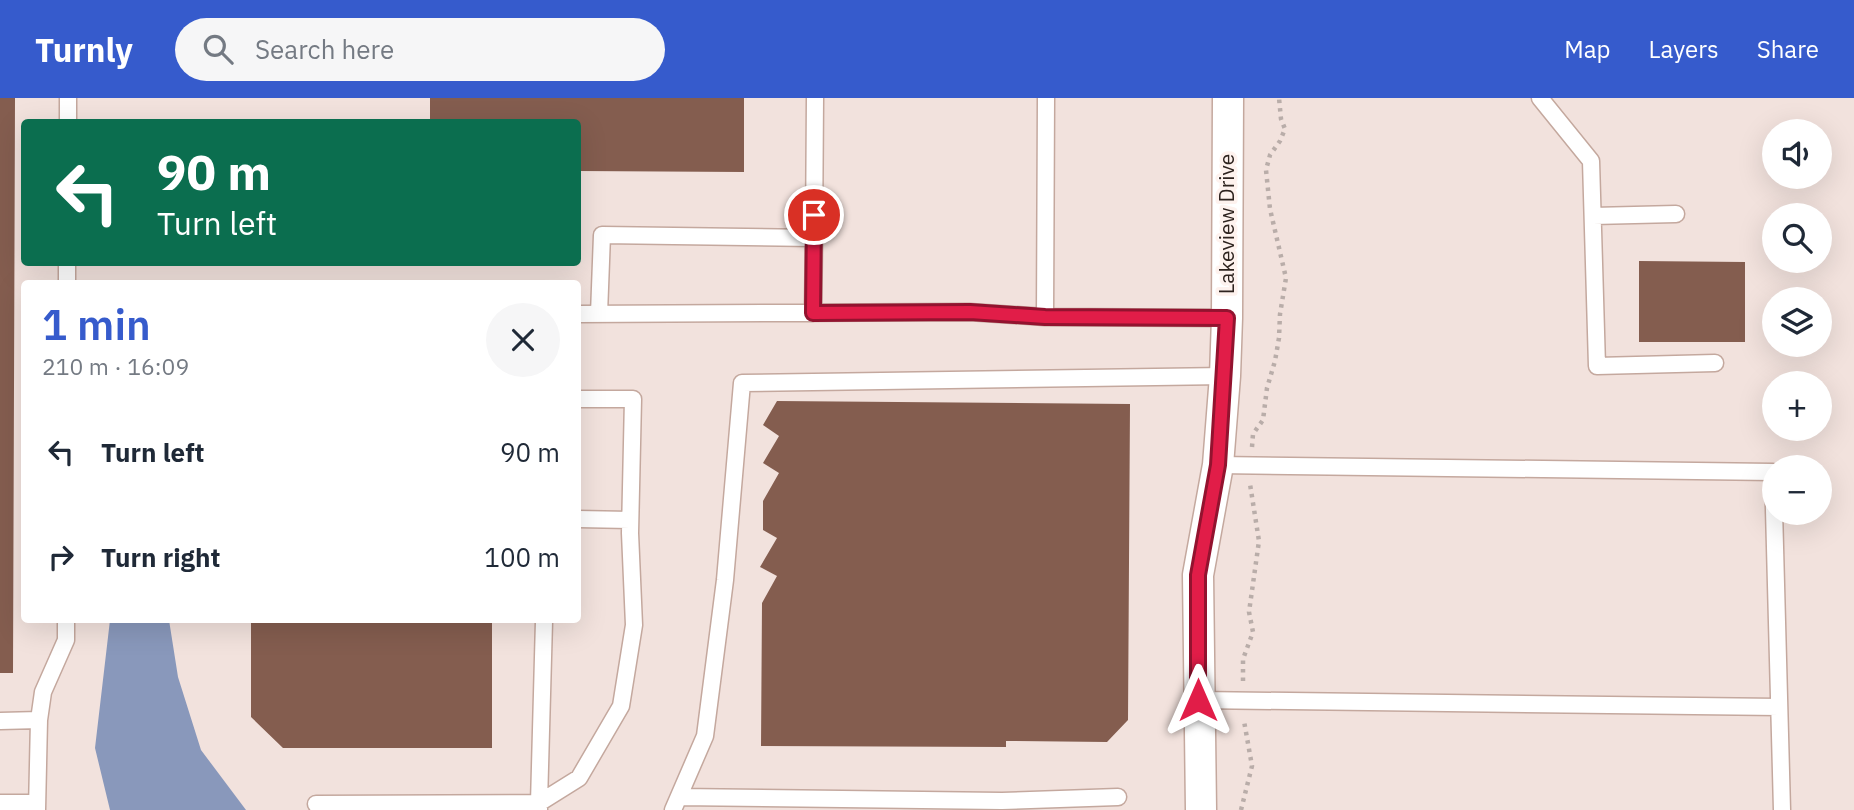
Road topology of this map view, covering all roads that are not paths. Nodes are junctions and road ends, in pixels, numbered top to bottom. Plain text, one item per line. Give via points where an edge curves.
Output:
1 (68, 98) edge
2 (815, 98) edge
3 (1046, 98) edge
4 (1228, 98) edge
5 (1539, 98) edge
6 (68, 119) edge
7 (1676, 215) dead end
8 (1592, 216) junction
9 (814, 238) junction
10 (813, 313) junction
11 (581, 314) edge
12 (599, 314) junction
13 (1045, 317) junction
14 (1227, 318) junction
15 (1715, 363) dead end
16 (1225, 376) junction
17 (581, 399) edge
18 (1218, 465) junction
19 (581, 519) edge
20 (630, 520) junction
21 (66, 623) edge
22 (544, 623) edge
23 (1198, 700) junction
24 (1779, 707) junction
25 (40, 720) junction
26 (0, 721) edge
27 (1118, 797) dead end
28 (0, 803) edge
29 (676, 803) edge
30 (316, 804) dead end
31 (1002, 805) edge
32 (37, 807) edge
33 (539, 807) edge
34 (1201, 810) edge
35 (1782, 810) edge

1 - 6 lane
2 - 9 lane
3 - 13 lane
4 - 14 street, Lakeview Drive
5 - 8 lane via 1591,161
7 - 8 lane
8 - 15 lane via 1597,366
9 - 10 lane
9 - 12 lane via 601,235
10 - 12 lane
10 - 13 lane via 970,312
11 - 12 lane
13 - 14 lane
14 - 16 street, Lakeview Drive
16 - 18 street, Lakeview Drive
16 - 29 lane via 742,383 725,580 705,736
17 - 20 lane via 633,400
18 - 23 street, Lakeview Drive via 1198,575
18 - 24 lane via 1773,472
19 - 20 lane
20 - 33 lane via 634,625 621,706 579,778
21 - 25 lane via 66,640 43,692
22 - 33 lane
23 - 24 lane
23 - 34 street, Lakeview Drive
24 - 35 lane
25 - 26 lane
25 - 32 lane
27 - 31 lane
28 - 32 lane
29 - 31 lane
30 - 33 lane

